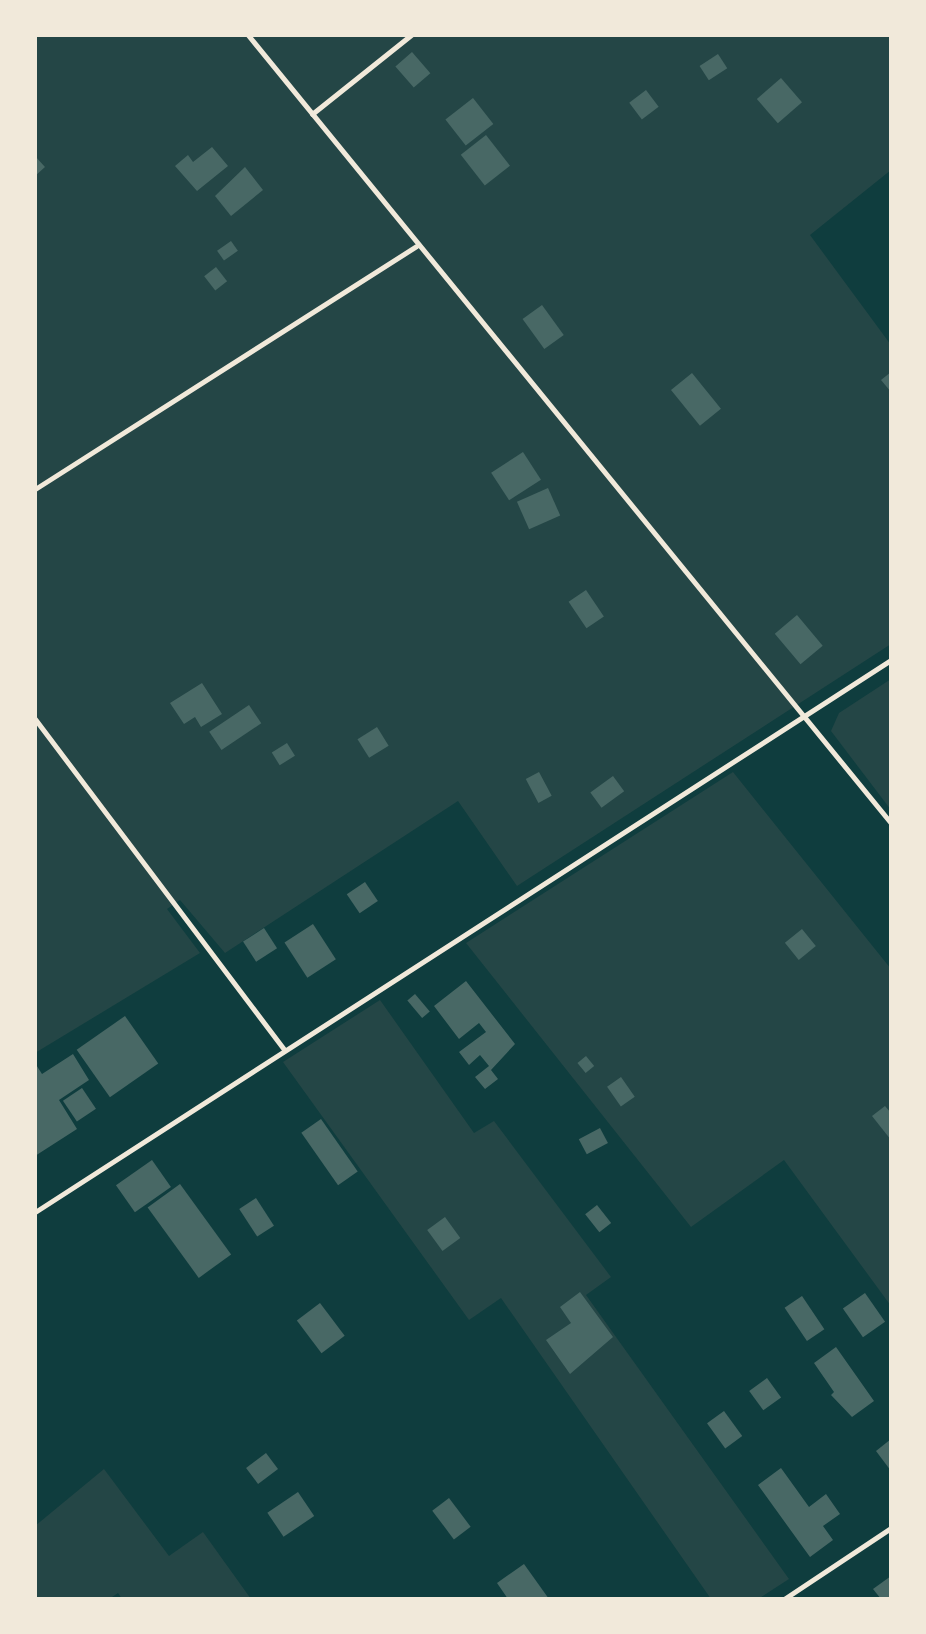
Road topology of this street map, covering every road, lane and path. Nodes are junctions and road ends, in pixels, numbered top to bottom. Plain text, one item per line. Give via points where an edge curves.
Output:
1 (248, 35) edge
2 (411, 35) edge
3 (312, 114) junction
4 (416, 246) junction
5 (35, 489) edge
6 (891, 660) edge
7 (806, 716) junction
8 (35, 719) edge
9 (891, 823) edge
10 (285, 1049) junction
11 (35, 1212) edge
12 (891, 1528) edge
13 (785, 1599) edge

1 - 3 lane
2 - 3 lane
3 - 4 lane
4 - 5 lane
4 - 7 lane
6 - 7 lane
7 - 9 lane
7 - 10 lane
8 - 10 lane
10 - 11 lane
12 - 13 lane

